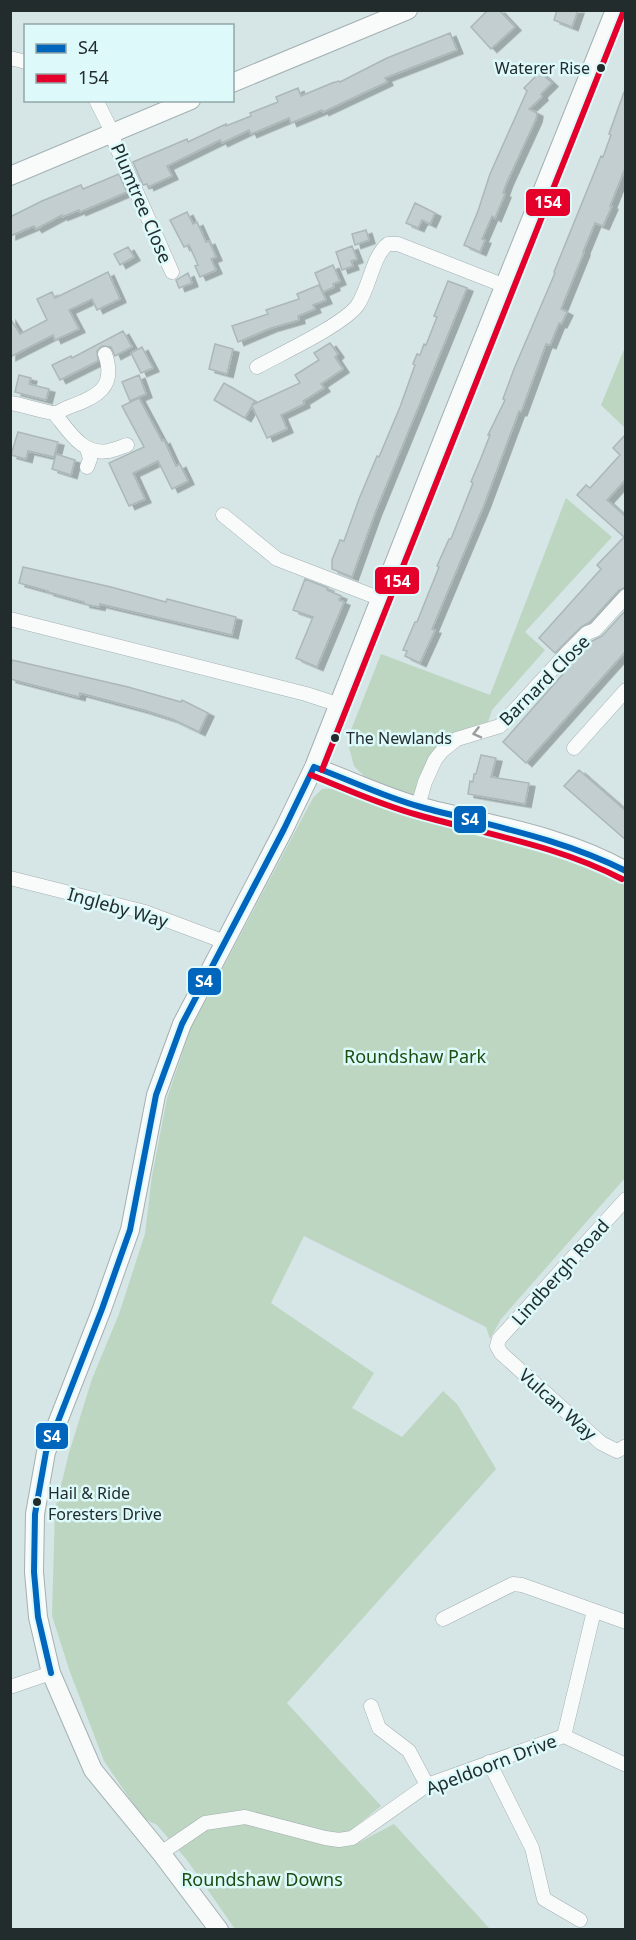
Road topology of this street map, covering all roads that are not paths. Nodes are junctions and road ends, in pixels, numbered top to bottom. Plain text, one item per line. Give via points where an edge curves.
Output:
1 (408, 10) edge
2 (615, 10) edge
3 (234, 82) edge
4 (97, 102) edge
5 (186, 102) edge
6 (112, 134) junction
7 (10, 176) edge
8 (172, 273) dead end
9 (505, 286) junction
10 (105, 354) dead end
11 (257, 367) dead end
12 (10, 403) edge
13 (55, 414) junction
14 (127, 445) dead end
15 (87, 448) junction
16 (87, 467) dead end
17 (223, 514) dead end
18 (626, 597) edge
19 (381, 599) junction
20 (10, 620) edge
21 (626, 690) edge
22 (340, 705) junction
23 (574, 748) dead end
24 (314, 767) junction
25 (420, 807) junction
26 (626, 871) edge
27 (10, 878) edge
28 (225, 942) junction
29 (626, 1199) edge
30 (497, 1346) joint
31 (626, 1446) edge
32 (594, 1611) junction
33 (443, 1619) dead end
34 (626, 1622) edge
35 (51, 1673) junction
36 (10, 1687) edge
37 (371, 1706) dead end
38 (564, 1736) junction
39 (489, 1762) junction
40 (626, 1765) edge
41 (427, 1785) junction
42 (162, 1853) junction
43 (580, 1920) dead end
44 (219, 1929) edge

1 - 3 main road
2 - 9 main road
4 - 6 street, Plumtree Close
5 - 6 main road
6 - 7 main road
6 - 8 street, Plumtree Close
9 - 11 street via 388,243 352,311
9 - 19 main road
10 - 13 street via 110,373 104,387 97,395
12 - 13 street
13 - 15 street
14 - 15 street via 108,451
15 - 16 street
17 - 19 street via 277,559
18 -> 25 street, Barnard Close via 567,653 500,726 457,739 442,751 425,782
19 - 22 main road
20 - 22 street
21 - 23 street
22 - 24 main road
24 - 25 main road
24 - 28 main road
25 - 26 main road via 546,837
27 - 28 street, Ingleby Way via 145,912
28 - 35 main road via 182,1024 156,1095 130,1230 46,1452 35,1514 34,1572 38,1617
29 - 30 street, Lindbergh Road via 499,1339
30 - 31 street, Vulcan Way via 601,1443 617,1450
32 - 33 street via 513,1584
32 - 34 street
32 - 38 street
35 - 36 street
35 - 42 main road via 93,1770
37 - 41 street via 379,1728 409,1751
38 - 39 street, Apeldoorn Drive
38 - 40 street, Apeldoorn Drive
39 - 41 street, Apeldoorn Drive
39 - 43 street via 532,1848 544,1899
41 - 42 street, Apeldoorn Drive via 352,1838 325,1838 245,1817 205,1823
42 - 44 main road

